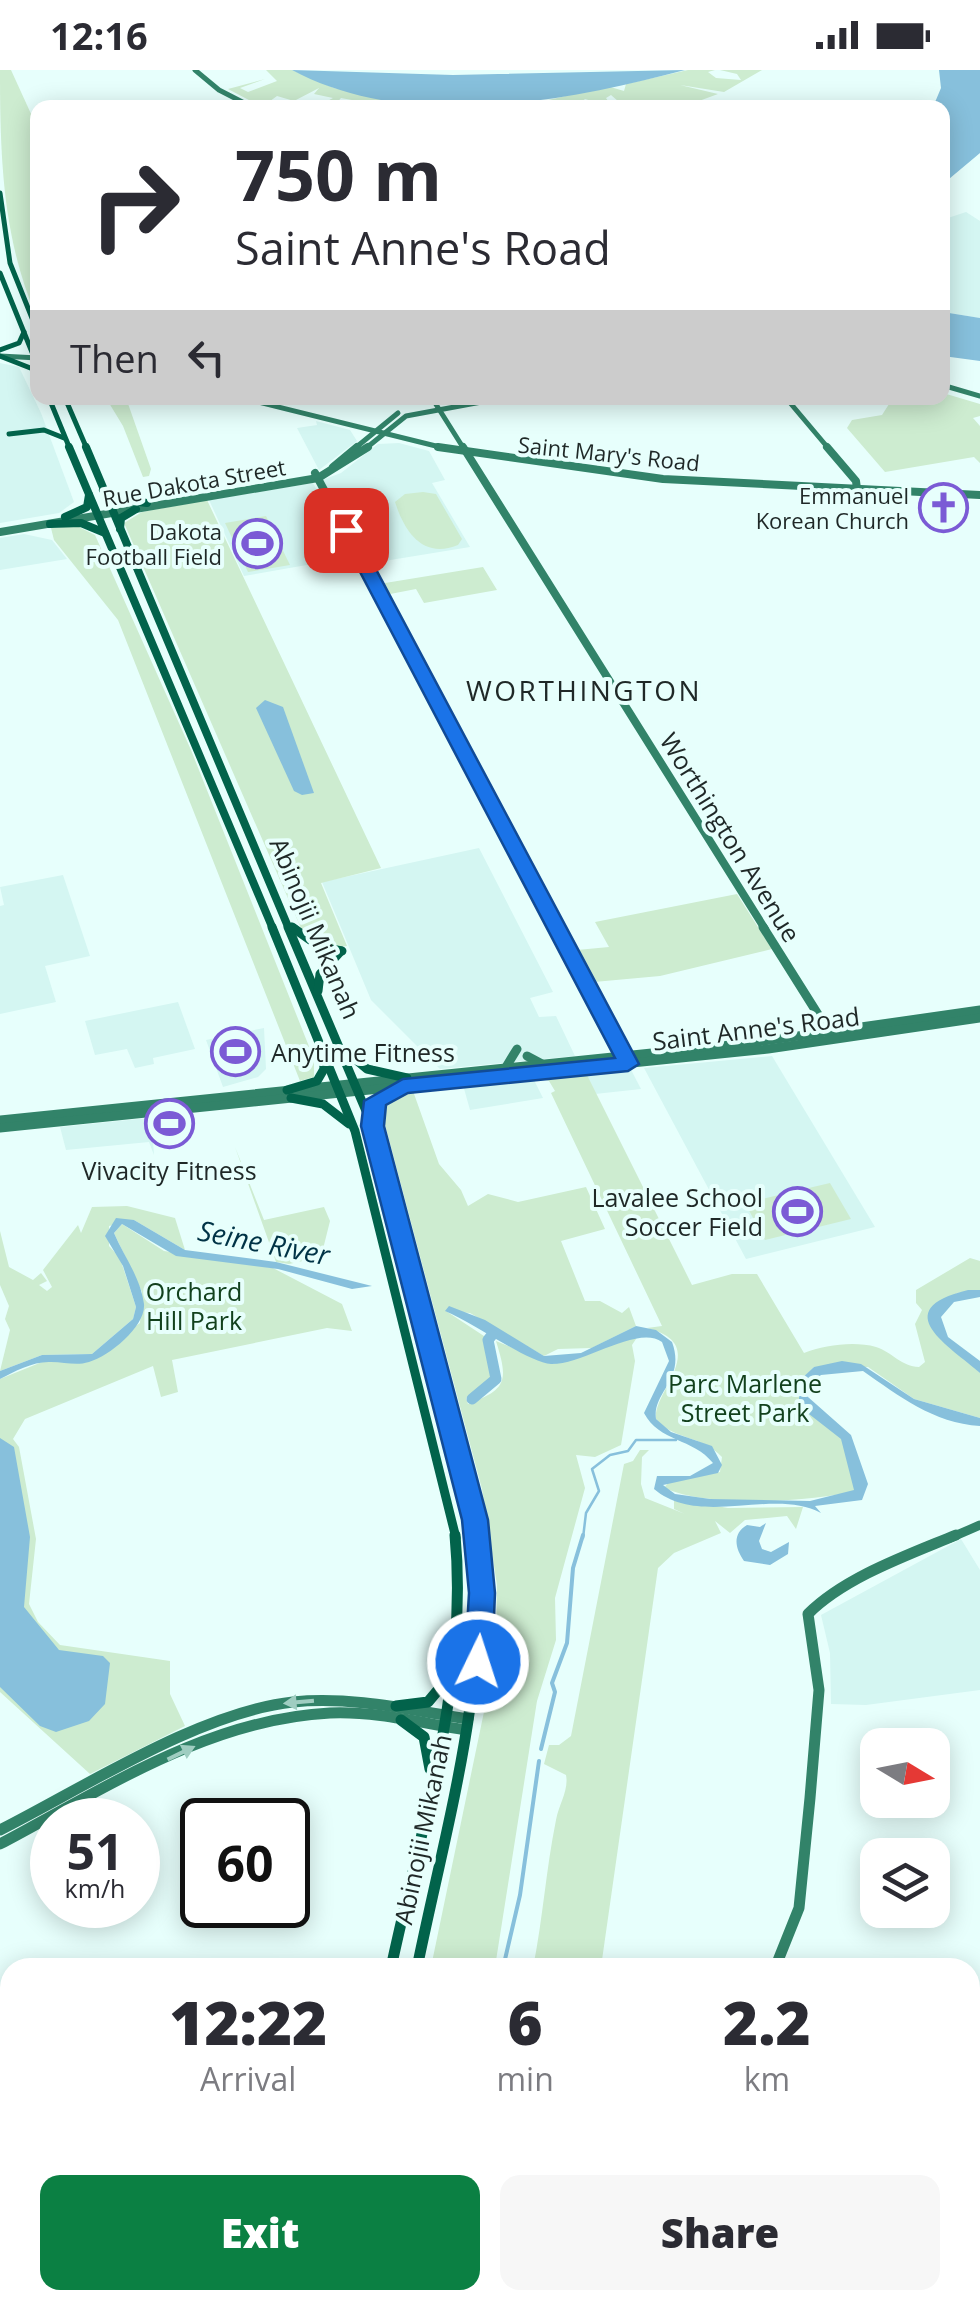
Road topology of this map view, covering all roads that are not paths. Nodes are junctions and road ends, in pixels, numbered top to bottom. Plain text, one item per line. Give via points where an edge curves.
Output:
1 (195, 70) edge
2 (238, 100) edge
3 (0, 193) edge
4 (0, 274) edge
5 (30, 313) edge
6 (24, 332) junction
7 (30, 345) edge
8 (0, 352) edge
9 (30, 355) edge
10 (30, 365) edge
11 (950, 389) edge
12 (980, 398) edge
13 (52, 405) edge
14 (67, 405) edge
15 (271, 405) edge
16 (283, 405) edge
17 (431, 405) edge
18 (437, 405) edge
19 (792, 405) edge
20 (55, 412) junction
21 (395, 418) junction
22 (358, 424) junction
23 (378, 431) junction
24 (66, 439) junction
25 (409, 440) junction
26 (367, 446) junction
27 (468, 453) junction
28 (317, 476) junction
29 (857, 487) junction
30 (102, 489) junction
31 (89, 492) junction
32 (980, 493) edge
33 (196, 496) junction
34 (147, 503) junction
35 (136, 509) junction
36 (111, 511) junction
37 (98, 514) junction
38 (65, 517) junction
39 (50, 524) junction
40 (0, 530) edge
41 (120, 532) junction
42 (106, 534) junction
43 (290, 925) junction
44 (318, 994) junction
45 (980, 1010) edge
46 (980, 1018) edge
47 (832, 1036) junction
48 (338, 1038) junction
49 (322, 1043) junction
50 (517, 1050) dead end
51 (526, 1056) dead end
52 (628, 1060) junction
53 (545, 1064) junction
54 (504, 1068) junction
55 (405, 1082) junction
56 (357, 1087) junction
57 (339, 1089) junction
58 (289, 1094) junction
59 (59, 1117) junction
60 (0, 1120) edge
61 (372, 1126) junction
62 (0, 1128) edge
63 (355, 1132) junction
64 (980, 1525) edge
65 (455, 1665) junction
66 (396, 1706) junction
67 (401, 1720) junction
68 (445, 1720) junction
69 (467, 1724) junction
70 (431, 1786) junction
71 (0, 1830) edge
72 (0, 1844) edge
73 (393, 1958) edge
74 (419, 1958) edge
75 (779, 1958) edge

1 - 2 street
3 - 5 main road via 10,262
4 - 6 main road
6 - 7 main road
6 - 8 main road
8 - 9 main road
8 - 10 main road
11 - 12 street
13 - 20 main road, Abinojii Mikanah
14 - 30 main road, Abinojii Mikanah
15 - 23 street, Saint Mary's Road
16 - 22 street, Saint Mary's Road
17 - 21 main road
18 - 27 street, Worthington Avenue
19 - 29 street
20 - 24 main road, Abinojii Mikanah
20 - 24 main road via 42,426 10,434 50,430
21 - 22 street
21 - 23 street
21 - 25 street via 392,427
22 - 23 street, Saint Mary's Road
23 - 25 street, Saint Mary's Road
23 - 26 street, Rue Dakota Street
23 - 28 street, Rue Dakota Street
24 - 31 main road, Abinojii Mikanah
25 - 26 street
25 - 27 street, Saint Mary's Road
26 - 28 street, Rue Dakota Street via 342,468
27 - 29 street, Saint Mary's Road via 638,474
27 - 47 street, Worthington Avenue
28 - 33 street, Rue Dakota Street
28 - 52 street
29 - 32 street, Saint Mary's Road
30 - 34 main road via 117,499
30 - 36 main road, Abinojii Mikanah
31 - 37 main road, Abinojii Mikanah
31 - 38 main road via 87,507
33 - 34 main road, Rue Dakota Street
33 - 35 street, Rue Dakota Street
34 - 36 street, Rue Dakota Street
35 - 36 street, Rue Dakota Street
35 - 41 main road via 121,518
36 - 37 street, Rue Dakota Street
36 - 41 main road, Abinojii Mikanah
37 - 38 street, Rue Dakota Street
37 - 39 street, Rue Dakota Street
37 - 42 main road, Abinojii Mikanah
38 - 40 street, Rue Dakota Street
39 - 40 street, Rue Dakota Street
39 - 42 main road via 81,523
41 - 43 main road, Abinojii Mikanah
42 - 49 main road, Abinojii Mikanah
43 - 44 main road, Abinojii Mikanah
43 - 44 main road via 320,947 342,950 320,974
44 - 48 main road, Abinojii Mikanah
45 - 47 street, Saint Anne's Road
46 - 47 street, Saint Anne's Road
47 - 52 street, Saint Anne's Road
48 - 55 main road via 357,1066
48 - 56 main road, Abinojii Mikanah
49 - 57 main road, Abinojii Mikanah
49 - 58 main road via 322,1076
50 - 54 main road
51 - 53 street
52 - 53 street, Saint Anne's Road
52 - 55 street, Saint Anne's Road
53 - 54 street, Saint Anne's Road
54 - 55 street, Saint Anne's Road
55 - 56 street, Saint Anne's Road
55 - 61 main road via 375,1101
56 - 57 street, Saint Anne's Road
56 - 61 main road, Abinojii Mikanah
57 - 58 street, Saint Anne's Road
57 - 63 main road, Abinojii Mikanah
58 - 59 street, Saint Anne's Road
58 - 63 main road via 337,1109
59 - 60 main road, Saint Anne's Road
59 - 62 street, Saint Anne's Road
61 - 69 main road, Abinojii Mikanah via 475,1520 482,1627
63 - 65 main road, Abinojii Mikanah via 454,1520 461,1594
64 - 75 street via 820,1602 808,1619 819,1701 802,1885
65 - 66 main road via 434,1698
65 - 68 main road, Abinojii Mikanah
66 - 68 street
66 -> 71 street via 316,1700 246,1711
67 - 68 street
67 - 70 main road via 428,1746
72 -> 67 street via 250,1724 325,1712
68 - 69 street
68 - 70 main road, Abinojii Mikanah
69 - 74 main road, Abinojii Mikanah
70 - 73 main road, Abinojii Mikanah

